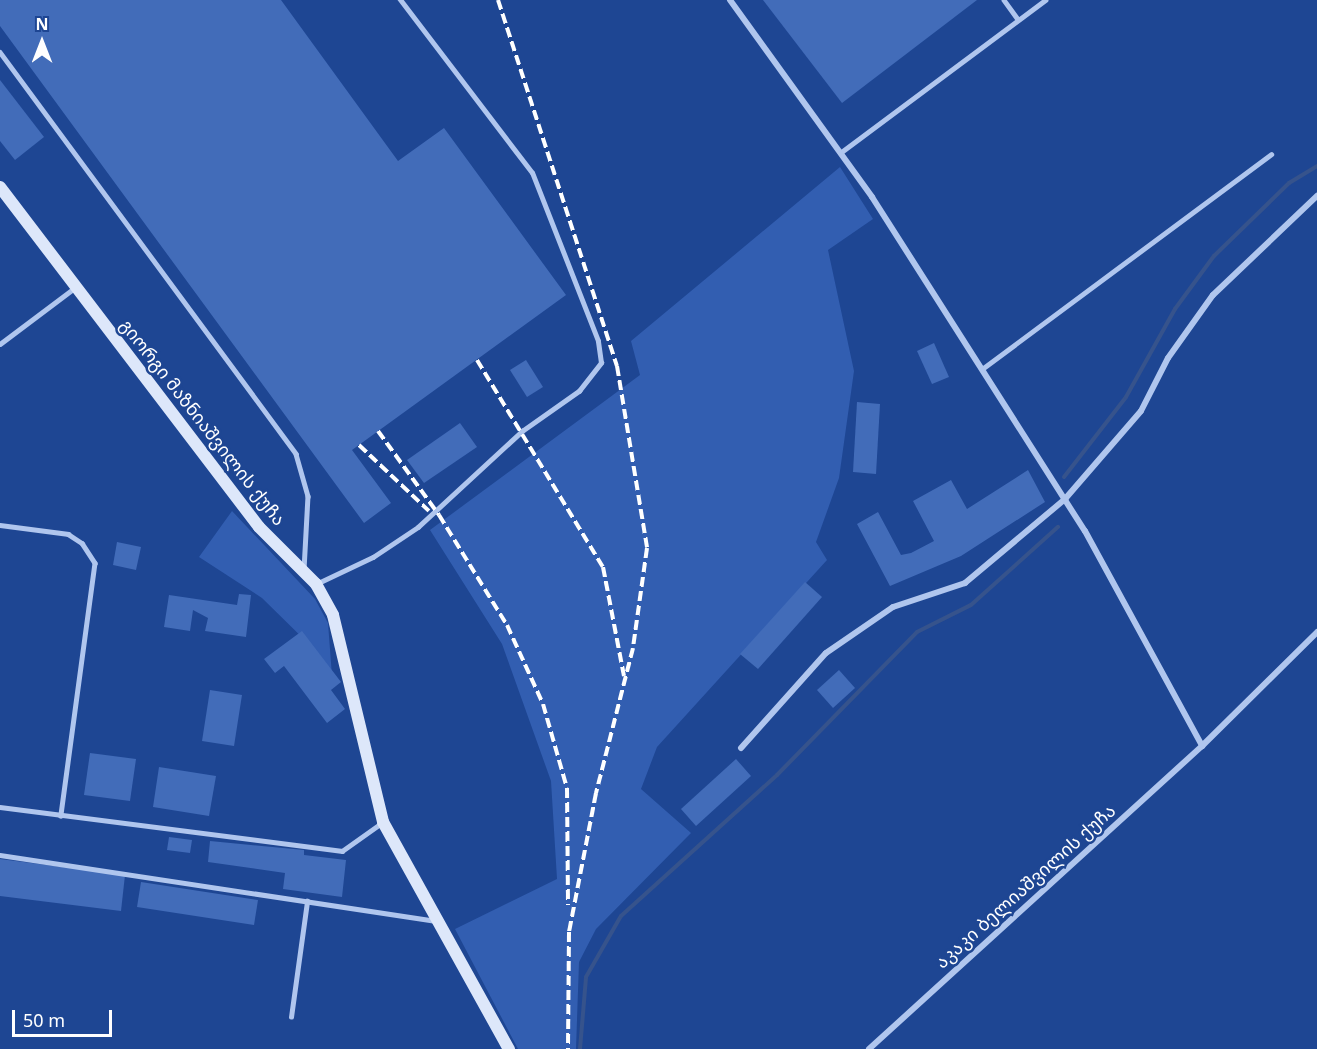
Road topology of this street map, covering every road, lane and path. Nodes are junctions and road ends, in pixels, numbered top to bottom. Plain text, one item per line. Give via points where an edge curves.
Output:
1 (400, 0) edge
2 (730, 0) edge
3 (1004, 0) edge
4 (1045, 0) edge
5 (1018, 20) junction
6 (0, 52) edge
7 (840, 153) junction
8 (1271, 154) dead end
9 (0, 187) edge
10 (1317, 196) edge
11 (76, 287) junction
12 (0, 344) edge
13 (982, 369) junction
14 (1065, 499) junction
15 (0, 525) edge
16 (303, 571) junction
17 (316, 584) junction
18 (1317, 632) edge
19 (1202, 746) junction
20 (741, 748) dead end
21 (0, 807) edge
22 (61, 816) junction
23 (383, 822) junction
24 (0, 855) edge
25 (308, 901) junction
26 (438, 921) junction
27 (291, 1017) dead end
28 (509, 1049) edge
29 (869, 1049) edge

1 - 17 lane via 532,173 598,341 601,363 579,391 522,431 418,527 373,557
2 - 7 street
3 - 5 lane
4 - 5 lane
5 - 7 lane
6 - 16 lane via 296,454 308,496
7 - 13 street
8 - 13 lane
9 - 11 street, გიორგი მაზნიაშვილის ქუჩა
10 - 14 street via 1213,294 1168,358 1141,411
11 - 12 lane
11 - 16 street, გიორგი მაზნიაშვილის ქუჩა via 259,527
13 - 14 street
14 - 19 street
14 - 20 street via 965,583 893,607 826,653
15 - 22 lane via 68,534 82,543 94,563
16 - 17 street, გიორგი მაზნიაშვილის ქუჩა
17 - 23 street, გიორგი მაზნიაშვილის ქუჩა via 333,615
18 - 19 street, აკაკი ბელიაშვილის ქუჩა
19 - 29 street, აკაკი ბელიაშვილის ქუჩა
21 - 22 lane
22 - 23 lane via 342,851
23 - 26 street, გიორგი მაზნიაშვილის ქუჩა
24 - 25 lane
25 - 26 lane
25 - 27 lane
26 - 28 street, გიორგი მაზნიაშვილის ქუჩა

